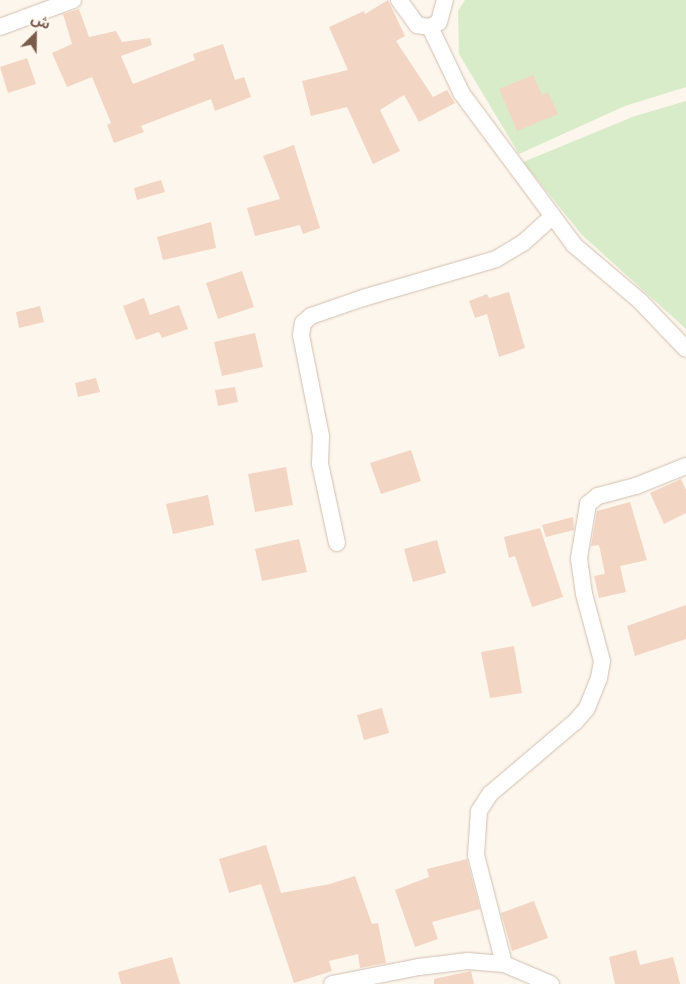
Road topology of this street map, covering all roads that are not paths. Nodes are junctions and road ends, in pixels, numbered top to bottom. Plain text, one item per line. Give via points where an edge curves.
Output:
1 (73, 0) edge
2 (399, 0) edge
3 (445, 0) edge
4 (0, 27) edge
5 (430, 27) junction
6 (552, 216) junction
7 (686, 349) edge
8 (686, 466) edge
9 (337, 543) dead end
10 (504, 964) junction
11 (332, 984) edge
12 (551, 984) edge

1 - 4 street
2 - 5 street via 417,25
3 - 5 street via 440,22
5 - 6 street via 462,94
6 - 7 street via 574,245 640,301
6 - 9 street via 523,243 496,259 363,298 311,316 303,324 302,335 321,436 320,464
8 - 10 street via 636,486 598,496 588,504 580,558 584,594 602,661 599,678 586,708 575,722 490,794 479,811 476,855
10 - 11 street via 468,961 419,966
10 - 12 street

